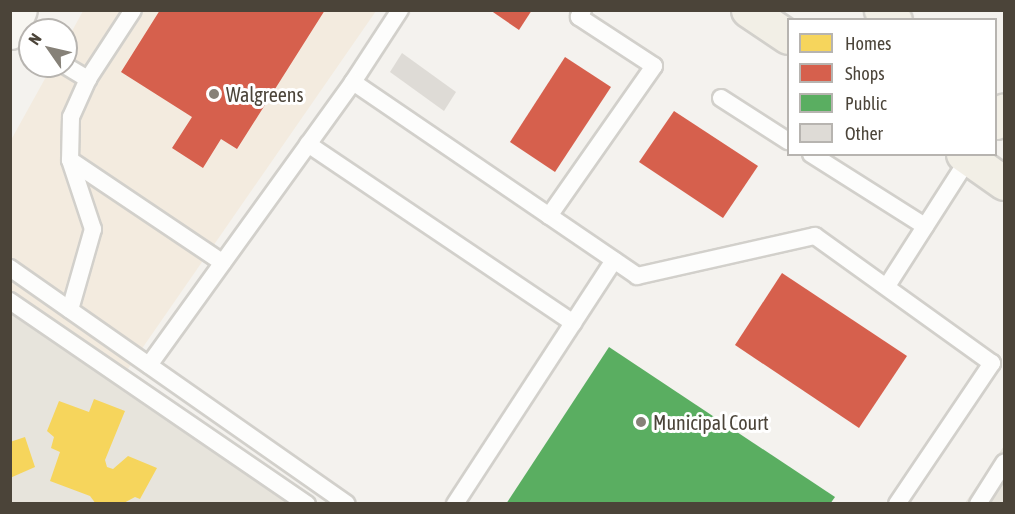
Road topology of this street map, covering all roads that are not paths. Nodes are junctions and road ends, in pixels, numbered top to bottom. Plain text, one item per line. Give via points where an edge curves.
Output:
1 (20, 10) edge
2 (133, 10) edge
3 (400, 10) edge
4 (583, 10) edge
5 (748, 10) edge
6 (10, 32) edge
7 (787, 36) edge
8 (78, 74) edge
9 (88, 80) junction
10 (353, 82) junction
11 (721, 98) dead end
12 (787, 140) edge
13 (308, 144) junction
14 (814, 156) edge
15 (968, 156) edge
16 (70, 160) junction
17 (1005, 183) edge
18 (549, 216) junction
19 (925, 226) junction
20 (614, 260) junction
21 (223, 263) junction
22 (10, 268) edge
23 (887, 286) junction
24 (10, 301) edge
25 (70, 310) junction
26 (573, 323) junction
27 (149, 365) junction
28 (1005, 463) edge
29 (307, 504) edge
30 (347, 504) edge
31 (455, 504) edge
32 (897, 504) edge
33 (978, 504) edge

1 - 6 main road
2 - 9 lane
3 - 10 lane
4 - 18 lane via 579,16 654,66
5 - 7 main road
8 - 9 lane
9 - 16 lane via 71,117
10 - 13 lane
10 - 18 lane
11 - 12 lane
13 - 21 lane
13 - 26 lane
14 - 19 lane
15 - 17 main road
15 - 19 lane
16 - 21 lane
16 - 25 lane via 93,229
18 - 20 lane
19 - 23 lane
20 - 23 lane via 637,276 815,236
20 - 26 lane
21 - 27 lane
22 - 25 lane
23 - 32 lane via 992,363
24 - 29 lane
25 - 27 lane
26 - 31 lane
27 - 30 lane
28 - 33 lane

